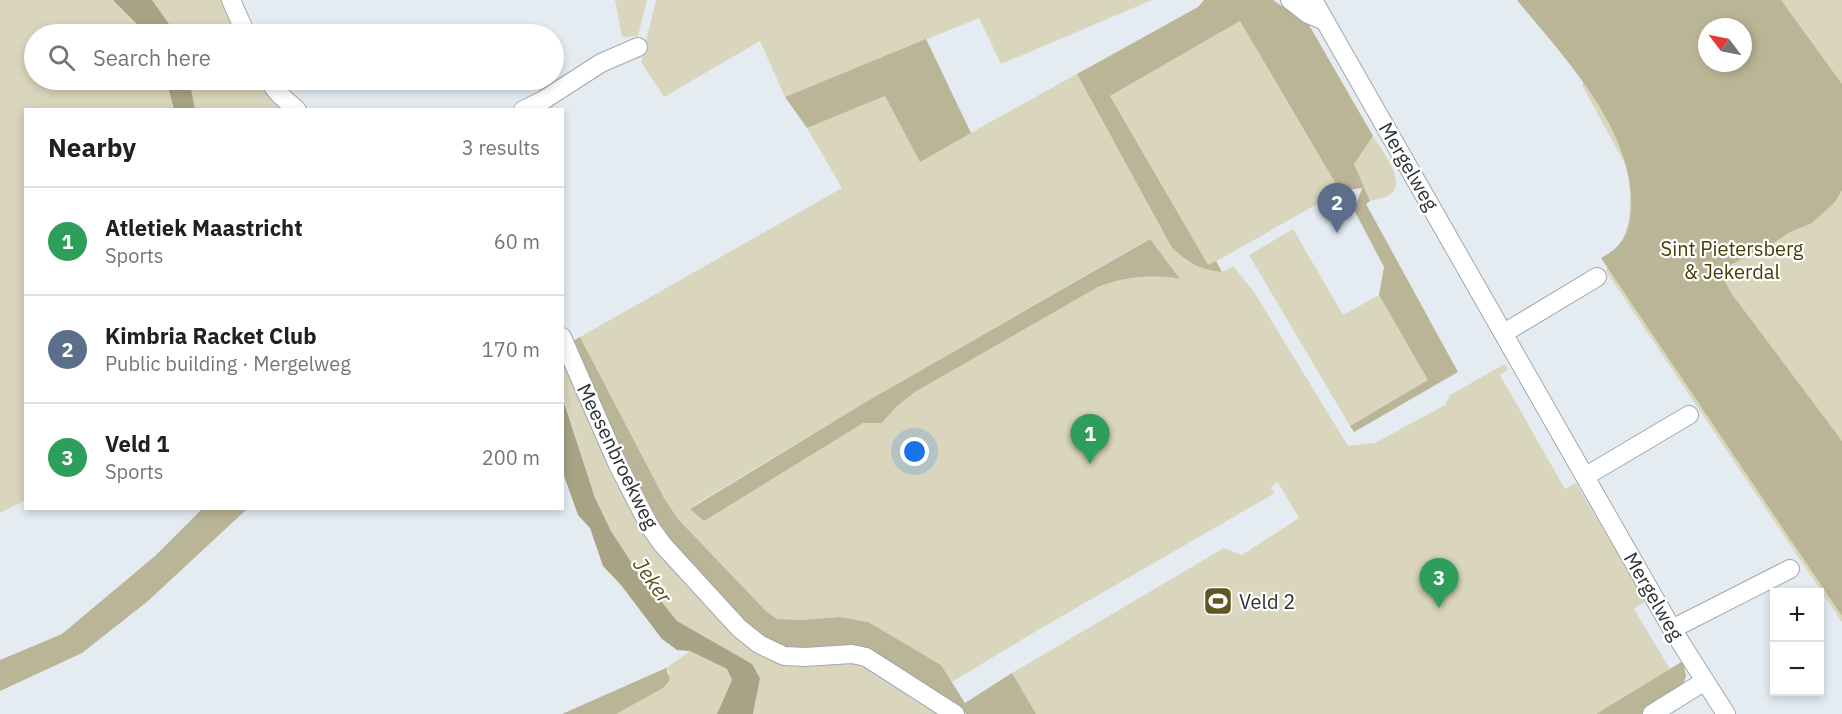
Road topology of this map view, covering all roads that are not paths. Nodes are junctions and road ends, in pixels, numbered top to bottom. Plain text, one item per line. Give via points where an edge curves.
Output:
1 (231, 0) edge
2 (1290, 0) edge
3 (1313, 0) edge
4 (1325, 21) junction
5 (242, 24) edge
6 (639, 47) dead end
7 (564, 87) edge
8 (276, 90) edge
9 (559, 90) edge
10 (295, 108) edge
11 (527, 108) edge
12 (1597, 277) dead end
13 (1504, 333) junction
14 (564, 343) edge
15 (1689, 415) dead end
16 (1586, 476) junction
17 (1790, 569) dead end
18 (1672, 629) junction
19 (1705, 681) junction
20 (955, 714) edge
21 (1652, 714) edge
22 (1726, 714) edge

1 - 5 street
2 - 4 street
3 - 4 street, Mergelweg
4 - 13 street, Mergelweg
6 - 7 street via 601,63
8 - 10 street
9 - 11 street
12 - 13 street
13 - 16 street, Mergelweg
14 - 20 street, Meesenbroekweg via 650,527 739,628 759,644 784,656 866,657
15 - 16 street
16 - 18 street, Mergelweg
17 - 18 street
18 - 19 street, Mergelweg
19 - 21 street
19 - 22 street, Mergelweg

